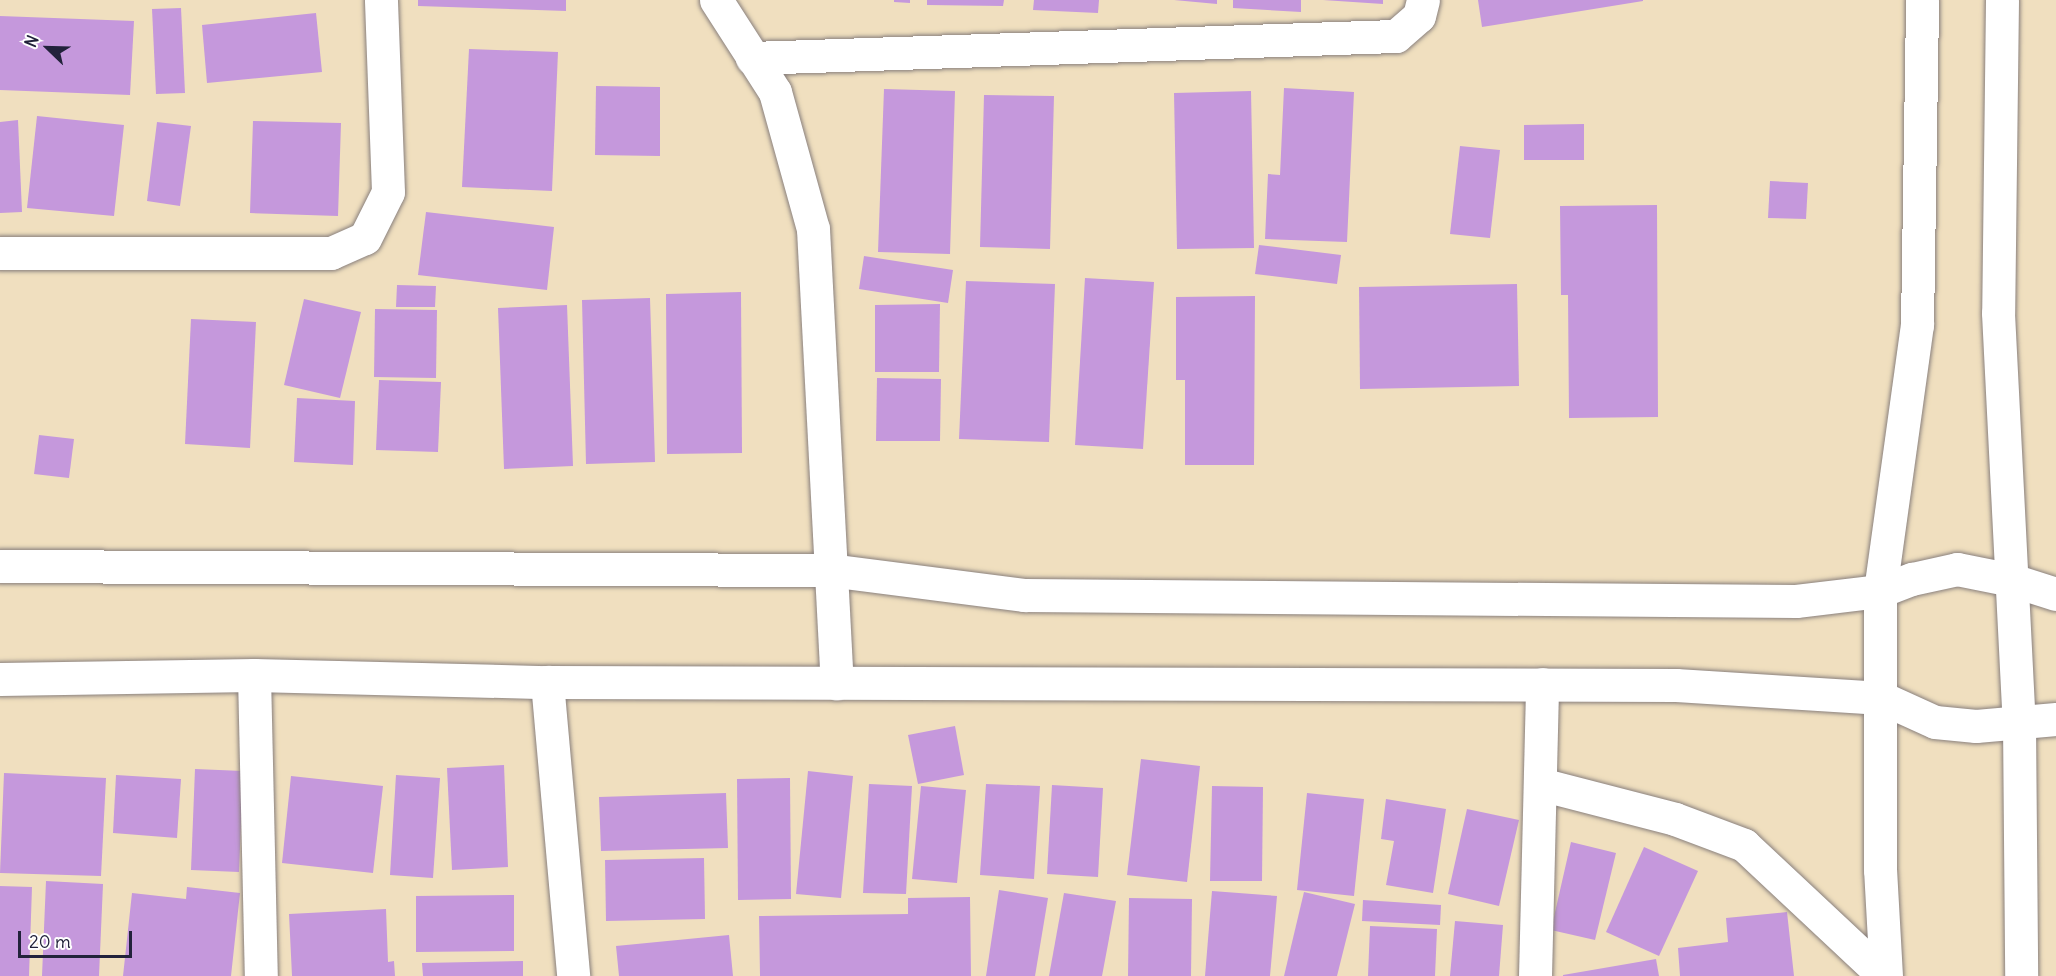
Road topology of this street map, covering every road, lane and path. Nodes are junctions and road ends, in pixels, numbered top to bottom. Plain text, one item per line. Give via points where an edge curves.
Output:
1 (381, 0) edge
2 (716, 0) edge
3 (1423, 0) edge
4 (1922, 0) edge
5 (2002, 0) edge
6 (753, 57) junction
7 (0, 253) edge
8 (0, 566) edge
9 (829, 570) junction
10 (2012, 580) junction
11 (1880, 591) junction
12 (2056, 594) edge
13 (254, 675) junction
14 (0, 679) edge
15 (547, 682) junction
16 (837, 683) junction
17 (1542, 684) junction
18 (1882, 698) junction
19 (2056, 719) edge
20 (2019, 723) junction
21 (1540, 784) junction
22 (261, 976) edge
23 (573, 976) edge
24 (1535, 976) edge
25 (1885, 976) edge
26 (2021, 976) edge

1 - 7 street via 388,192 365,238 331,253
2 - 6 street
3 - 6 street via 1419,16 1396,36
4 - 11 street via 1917,325
5 - 10 street via 1998,313
6 - 9 street via 775,93 813,229
8 - 9 street
9 - 11 street via 1024,595 1796,601
9 - 16 street
10 - 11 street via 1957,569
10 - 12 street
10 - 20 street
11 - 18 street
13 - 14 street
13 - 15 street
13 - 22 street
15 - 16 street
15 - 23 street
16 - 17 street
17 - 18 street via 1676,685
17 - 21 street
18 - 20 street via 1935,722 1976,726
18 - 25 street via 1880,870
19 - 20 street
20 - 26 street
21 - 24 street
21 - 25 street via 1675,819 1744,845

